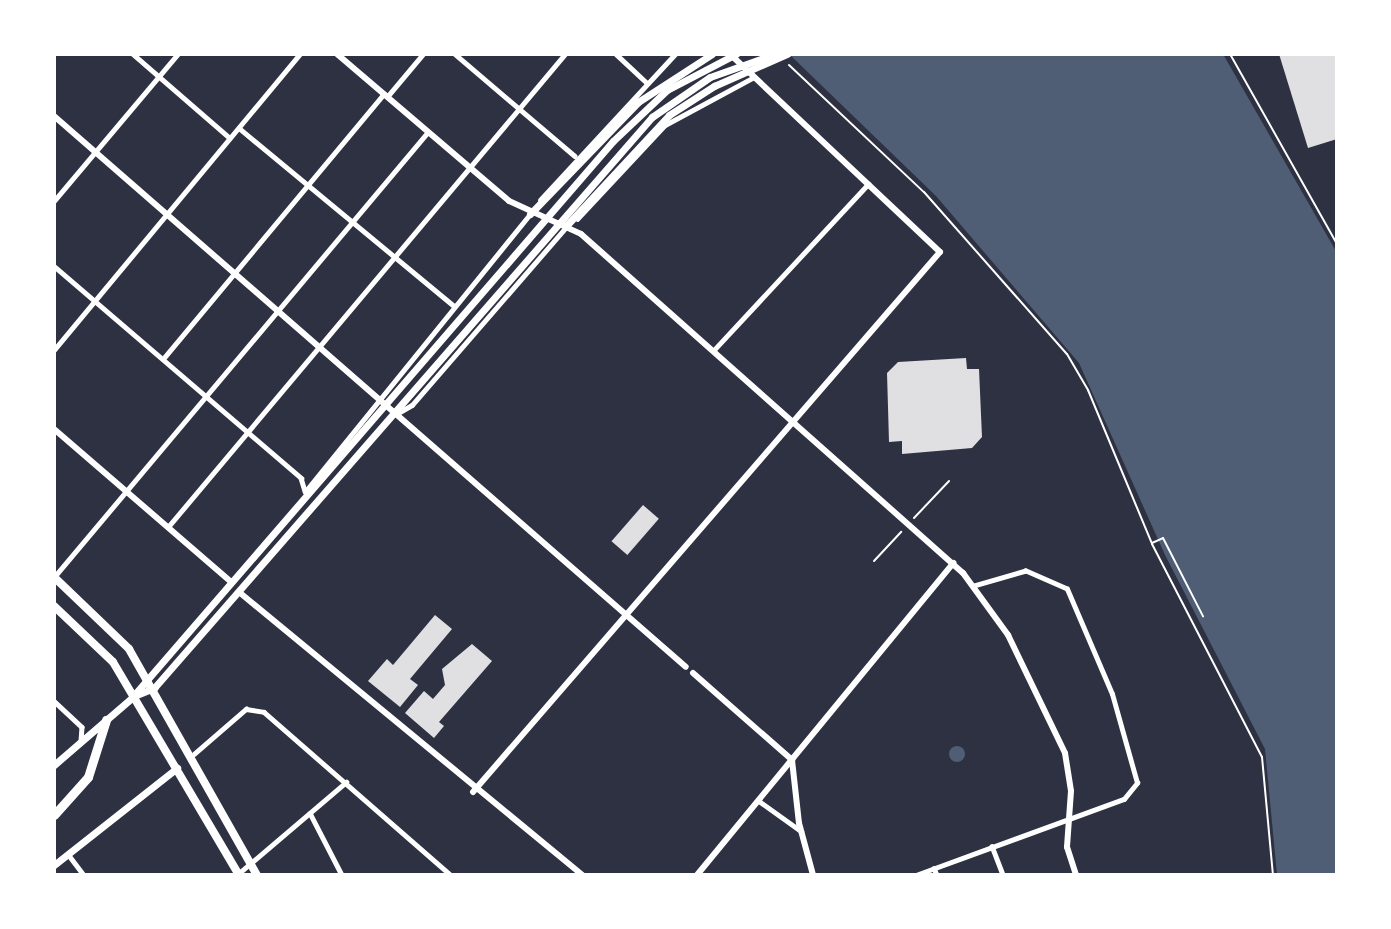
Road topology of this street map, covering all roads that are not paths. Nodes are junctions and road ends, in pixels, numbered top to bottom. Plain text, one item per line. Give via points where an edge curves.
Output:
1 (133, 54) edge
2 (178, 54) edge
3 (300, 54) edge
4 (337, 54) edge
5 (423, 54) edge
6 (455, 54) edge
7 (565, 54) edge
8 (616, 54) edge
9 (675, 54) edge
10 (712, 54) edge
11 (730, 54) edge
12 (736, 54) edge
13 (775, 54) edge
14 (787, 54) edge
15 (159, 77) junction
16 (754, 77) junction
17 (646, 82) junction
18 (386, 96) junction
19 (520, 109) junction
20 (54, 116) edge
21 (239, 128) junction
22 (428, 132) junction
23 (230, 138) junction
24 (96, 152) junction
25 (575, 156) junction
26 (470, 168) junction
27 (868, 184) junction
28 (309, 185) junction
29 (54, 201) edge
30 (167, 213) junction
31 (530, 214) junction
32 (353, 222) junction
33 (566, 226) junction
34 (396, 258) junction
35 (54, 266) edge
36 (236, 272) junction
37 (95, 301) junction
38 (453, 305) junction
39 (279, 309) junction
40 (322, 346) junction
41 (54, 350) edge
42 (713, 351) junction
43 (163, 359) junction
44 (206, 396) junction
45 (382, 398) junction
46 (398, 413) junction
47 (793, 421) junction
48 (54, 429) edge
49 (249, 432) junction
50 (126, 491) junction
51 (305, 492) junction
52 (168, 527) junction
53 (953, 563) junction
54 (54, 577) edge
55 (229, 580) junction
56 (974, 586) junction
57 (239, 592) junction
58 (54, 606) edge
59 (624, 613) junction
60 (686, 667) dead end
61 (693, 673) dead end
62 (147, 677) junction
63 (154, 688) junction
64 (134, 696) junction
65 (54, 701) edge
66 (106, 720) junction
67 (81, 743) junction
68 (194, 754) junction
69 (792, 760) junction
70 (54, 765) edge
71 (177, 768) junction
72 (346, 782) junction
73 (474, 792) junction
74 (759, 801) junction
75 (310, 813) junction
76 (54, 815) edge
77 (1069, 817) junction
78 (801, 832) junction
79 (992, 846) junction
80 (68, 854) junction
81 (252, 862) junction
82 (54, 865) edge
83 (934, 868) junction
84 (238, 874) edge
85 (84, 875) edge
86 (257, 875) edge
87 (342, 875) edge
88 (452, 875) edge
89 (582, 875) edge
90 (697, 875) edge
91 (813, 875) edge
92 (916, 875) edge
93 (937, 875) edge
94 (1003, 875) edge
95 (1076, 875) edge

1 - 15 street
2 - 15 street
3 - 21 street
4 - 18 street
5 - 18 street
6 - 19 street
7 - 19 street
8 - 17 street
9 - 17 street
10 - 31 main road via 649,92
11 - 16 street
12 - 45 main road via 692,74 644,109 411,372
13 - 46 main road via 697,84 652,117 405,399
14 - 33 main road via 691,100 608,177
15 - 23 street
15 - 24 street
16 - 27 street
16 - 33 street via 664,125
17 - 25 street
18 - 22 street
18 - 28 street
19 - 25 street
19 - 26 street
20 - 24 street
21 - 23 street
21 - 28 street
22 - 26 street
22 - 32 street
23 - 30 street
24 - 29 street
24 - 30 street
25 - 31 street
26 - 31 street
26 - 34 street
27 - 42 street
27 - 47 street via 940,252
28 - 32 street
28 - 36 street
30 - 36 street
30 - 37 street
31 - 33 street
31 - 38 street
32 - 34 street
32 - 39 street
33 - 42 street
33 - 46 street via 412,405
34 - 38 street
34 - 40 street
35 - 37 street
36 - 39 street
36 - 43 street
37 - 41 street
37 - 43 street
38 - 45 street
39 - 40 street
39 - 44 street
40 - 45 street
40 - 49 street
42 - 47 street
43 - 44 street
44 - 49 street
44 - 50 street
45 - 46 street
45 - 51 main road
46 - 57 main road
46 - 59 street
47 - 53 street
47 - 59 street
48 - 50 street
49 - 51 street via 301,478
49 - 52 street
50 - 52 street
50 - 54 street
51 - 55 main road
52 - 55 street
53 - 56 street
53 - 69 street
54 - 62 main road via 121,639
55 - 62 main road
56 - 77 street via 1008,635 1065,753
56 - 77 street via 1013,571 1037,572 1067,589 1085,624 1138,783 1129,797
57 - 63 main road
57 - 73 street
58 - 64 main road via 105,652
59 - 60 street
59 - 73 street
61 - 69 street
62 - 63 main road
62 - 64 main road
63 - 64 main road
63 - 68 main road
64 - 66 main road
64 - 71 main road
65 - 67 street via 82,727
66 - 67 main road
66 - 76 highway via 88,777
67 - 70 main road
68 - 72 street via 254,708
68 - 81 main road
69 - 74 street
69 - 78 street
71 - 80 main road
71 - 84 main road
72 - 75 street
72 - 88 street
73 - 89 street
74 - 78 street
74 - 90 street
75 - 81 street
75 - 87 street
77 - 79 street
77 - 95 street via 1067,847
78 - 91 street
79 - 83 street
79 - 94 street
80 - 82 main road
80 - 85 street
81 - 84 street
81 - 86 main road
83 - 92 street
83 - 93 street

